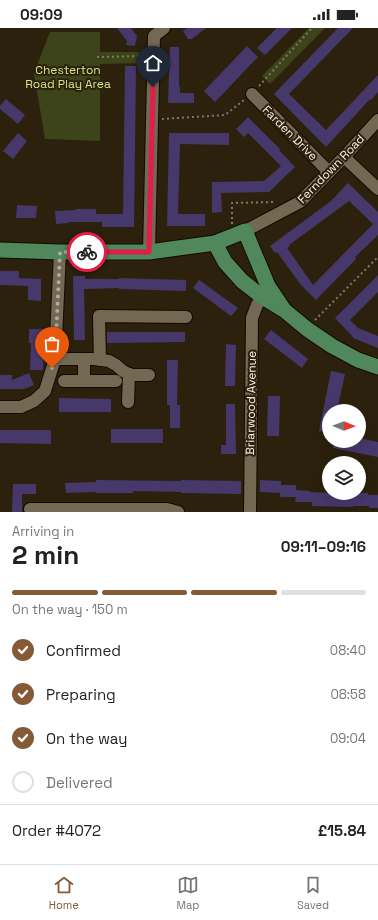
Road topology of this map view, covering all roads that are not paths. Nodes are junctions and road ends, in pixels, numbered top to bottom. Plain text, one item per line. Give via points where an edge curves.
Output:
1 (164, 28) edge
2 (252, 94) road end
3 (378, 120) edge
4 (344, 157) junction
5 (329, 172) junction
6 (378, 189) edge
7 (239, 229) junction
8 (215, 243) junction
9 (0, 250) edge
10 (60, 252) junction
11 (149, 252) junction
12 (265, 291) junction
13 (186, 316) dead end
14 (55, 359) junction
15 (84, 359) junction
16 (100, 360) junction
17 (378, 367) edge
18 (129, 374) junction
19 (150, 375) dead end
20 (64, 381) dead end
21 (84, 381) junction
22 (116, 381) dead end
23 (128, 402) dead end
24 (0, 407) edge
25 (30, 509) dead end
26 (178, 512) edge
27 (250, 512) edge

1 - 11 street via 154,36
2 - 5 street, Farden Drive
3 - 4 street, Ferndown Road
4 - 5 street, Ferndown Road
4 - 6 street
5 - 7 street, Ferndown Road via 300,202
7 - 8 main road, Ferndown Road
7 - 12 main road
8 - 11 main road, Ferndown Road
8 - 12 main road via 225,262 242,281
9 - 10 main road, Ferndown Road
10 - 11 main road, Ferndown Road
10 - 14 street
12 - 17 main road via 307,329 332,346
12 - 27 street, Briarwood Avenue via 252,318
13 - 16 street via 99,316
14 - 15 street
14 - 24 street via 45,391 34,401 21,408
15 - 16 street
15 - 21 street
16 - 18 street via 109,361
18 - 19 street
18 - 23 street
20 - 21 street
21 - 22 street
25 - 26 street via 167,508

